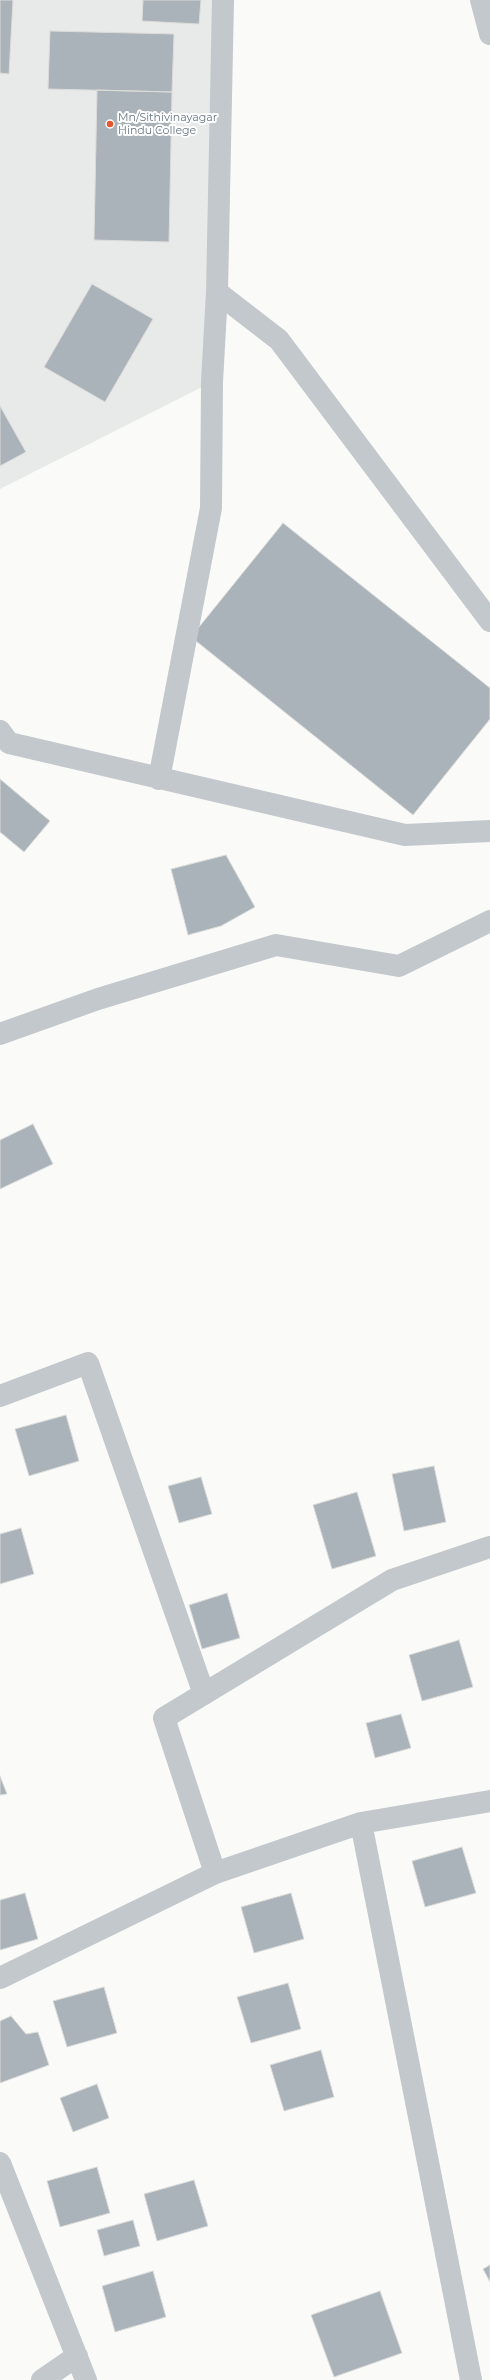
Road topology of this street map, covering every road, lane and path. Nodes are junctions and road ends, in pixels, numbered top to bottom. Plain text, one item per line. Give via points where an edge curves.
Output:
1 (223, 0) edge
2 (480, 0) edge
3 (490, 34) edge
4 (217, 292) junction
5 (490, 622) edge
6 (0, 731) edge
7 (159, 779) junction
8 (490, 830) edge
9 (490, 920) edge
10 (0, 1034) edge
11 (0, 1396) edge
12 (490, 1547) edge
13 (204, 1694) junction
14 (490, 1801) edge
15 (361, 1823) junction
16 (216, 1873) junction
17 (0, 1978) edge
18 (0, 2163) edge
19 (77, 2356) junction
20 (42, 2380) edge
21 (86, 2380) edge
22 (472, 2380) edge

1 - 4 street
2 - 3 street
4 - 5 street via 279,340
4 - 7 street via 212,382 212,508
6 - 7 street via 9,743
7 - 8 street via 405,835
9 - 10 street via 399,966 276,945 98,999
11 - 13 street via 88,1363
12 - 13 street via 392,1580
13 - 16 street via 164,1718
14 - 15 street
15 - 16 street
15 - 22 street
16 - 17 street
18 - 19 street
19 - 20 street
19 - 21 street

